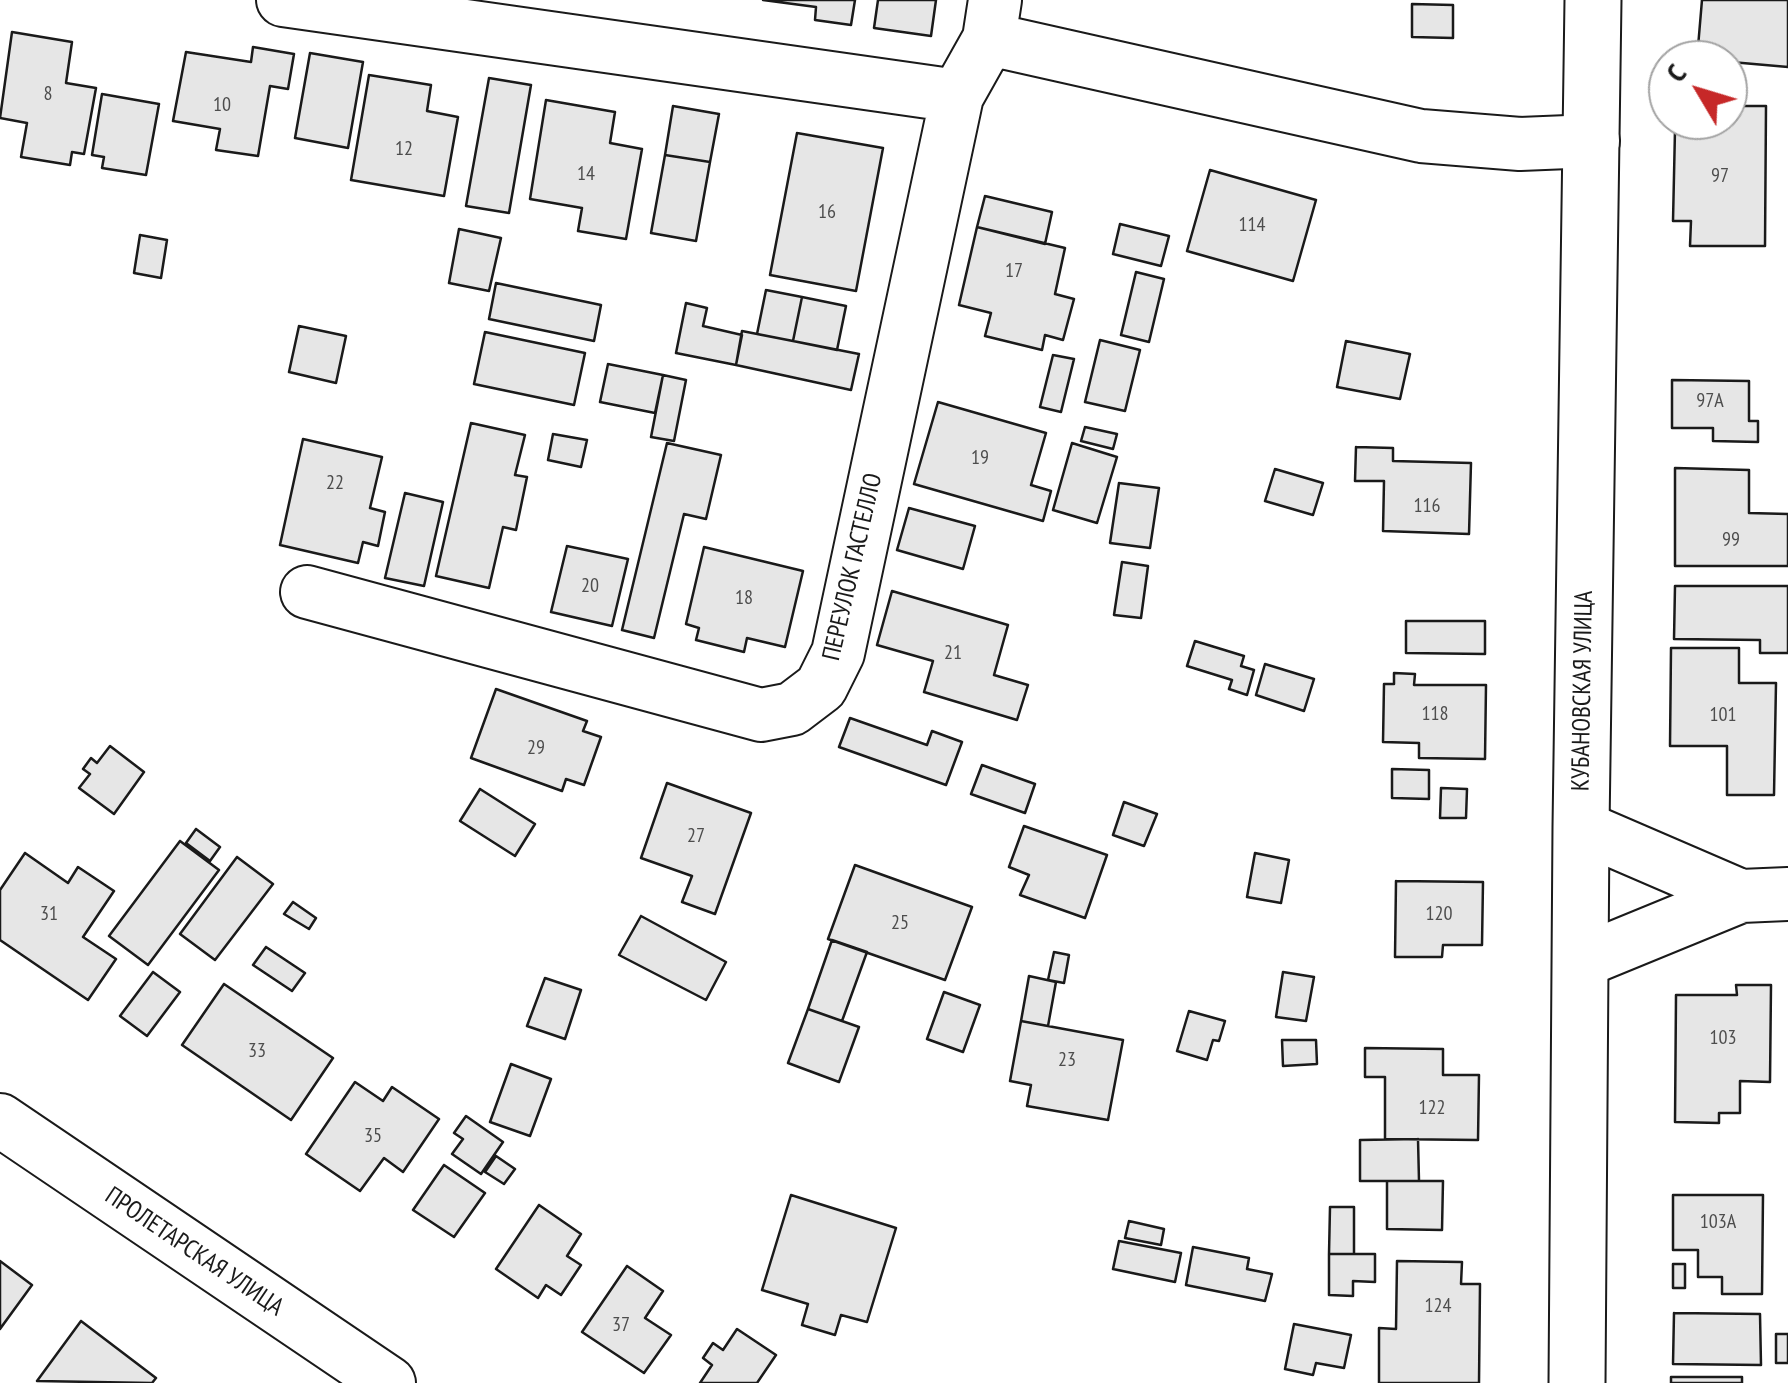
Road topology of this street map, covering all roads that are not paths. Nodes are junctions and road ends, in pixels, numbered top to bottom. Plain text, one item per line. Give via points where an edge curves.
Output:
1 (283, 0) edge
2 (1593, 0) edge
3 (992, 19) edge
4 (957, 96) junction
5 (1593, 141) junction
6 (307, 592) dead end
7 (1581, 827) junction
8 (1764, 895) edge
9 (1580, 962) junction
10 (0, 1120) edge
11 (389, 1383) edge
12 (1577, 1383) edge

1 - 4 street
2 - 5 street, КУБАНОВСКАЯ УЛИЦА
3 - 4 street, ПЕРЕУЛОК ГАСТЕЛЛО
3 - 5 street, ПЕРЕУЛОК ГАСТЕЛЛО via 1421,136 1520,144
4 - 6 street, ПЕРЕУЛОК ГАСТЕЛЛО via 838,652 821,687 792,709 762,715
5 - 7 street, КУБАНОВСКАЯ УЛИЦА
7 - 8 street
7 - 9 street, КУБАНОВСКАЯ УЛИЦА
8 - 9 street
9 - 12 street, КУБАНОВСКАЯ УЛИЦА
10 - 11 street, ПРОЛЕТАРСКАЯ УЛИЦА

